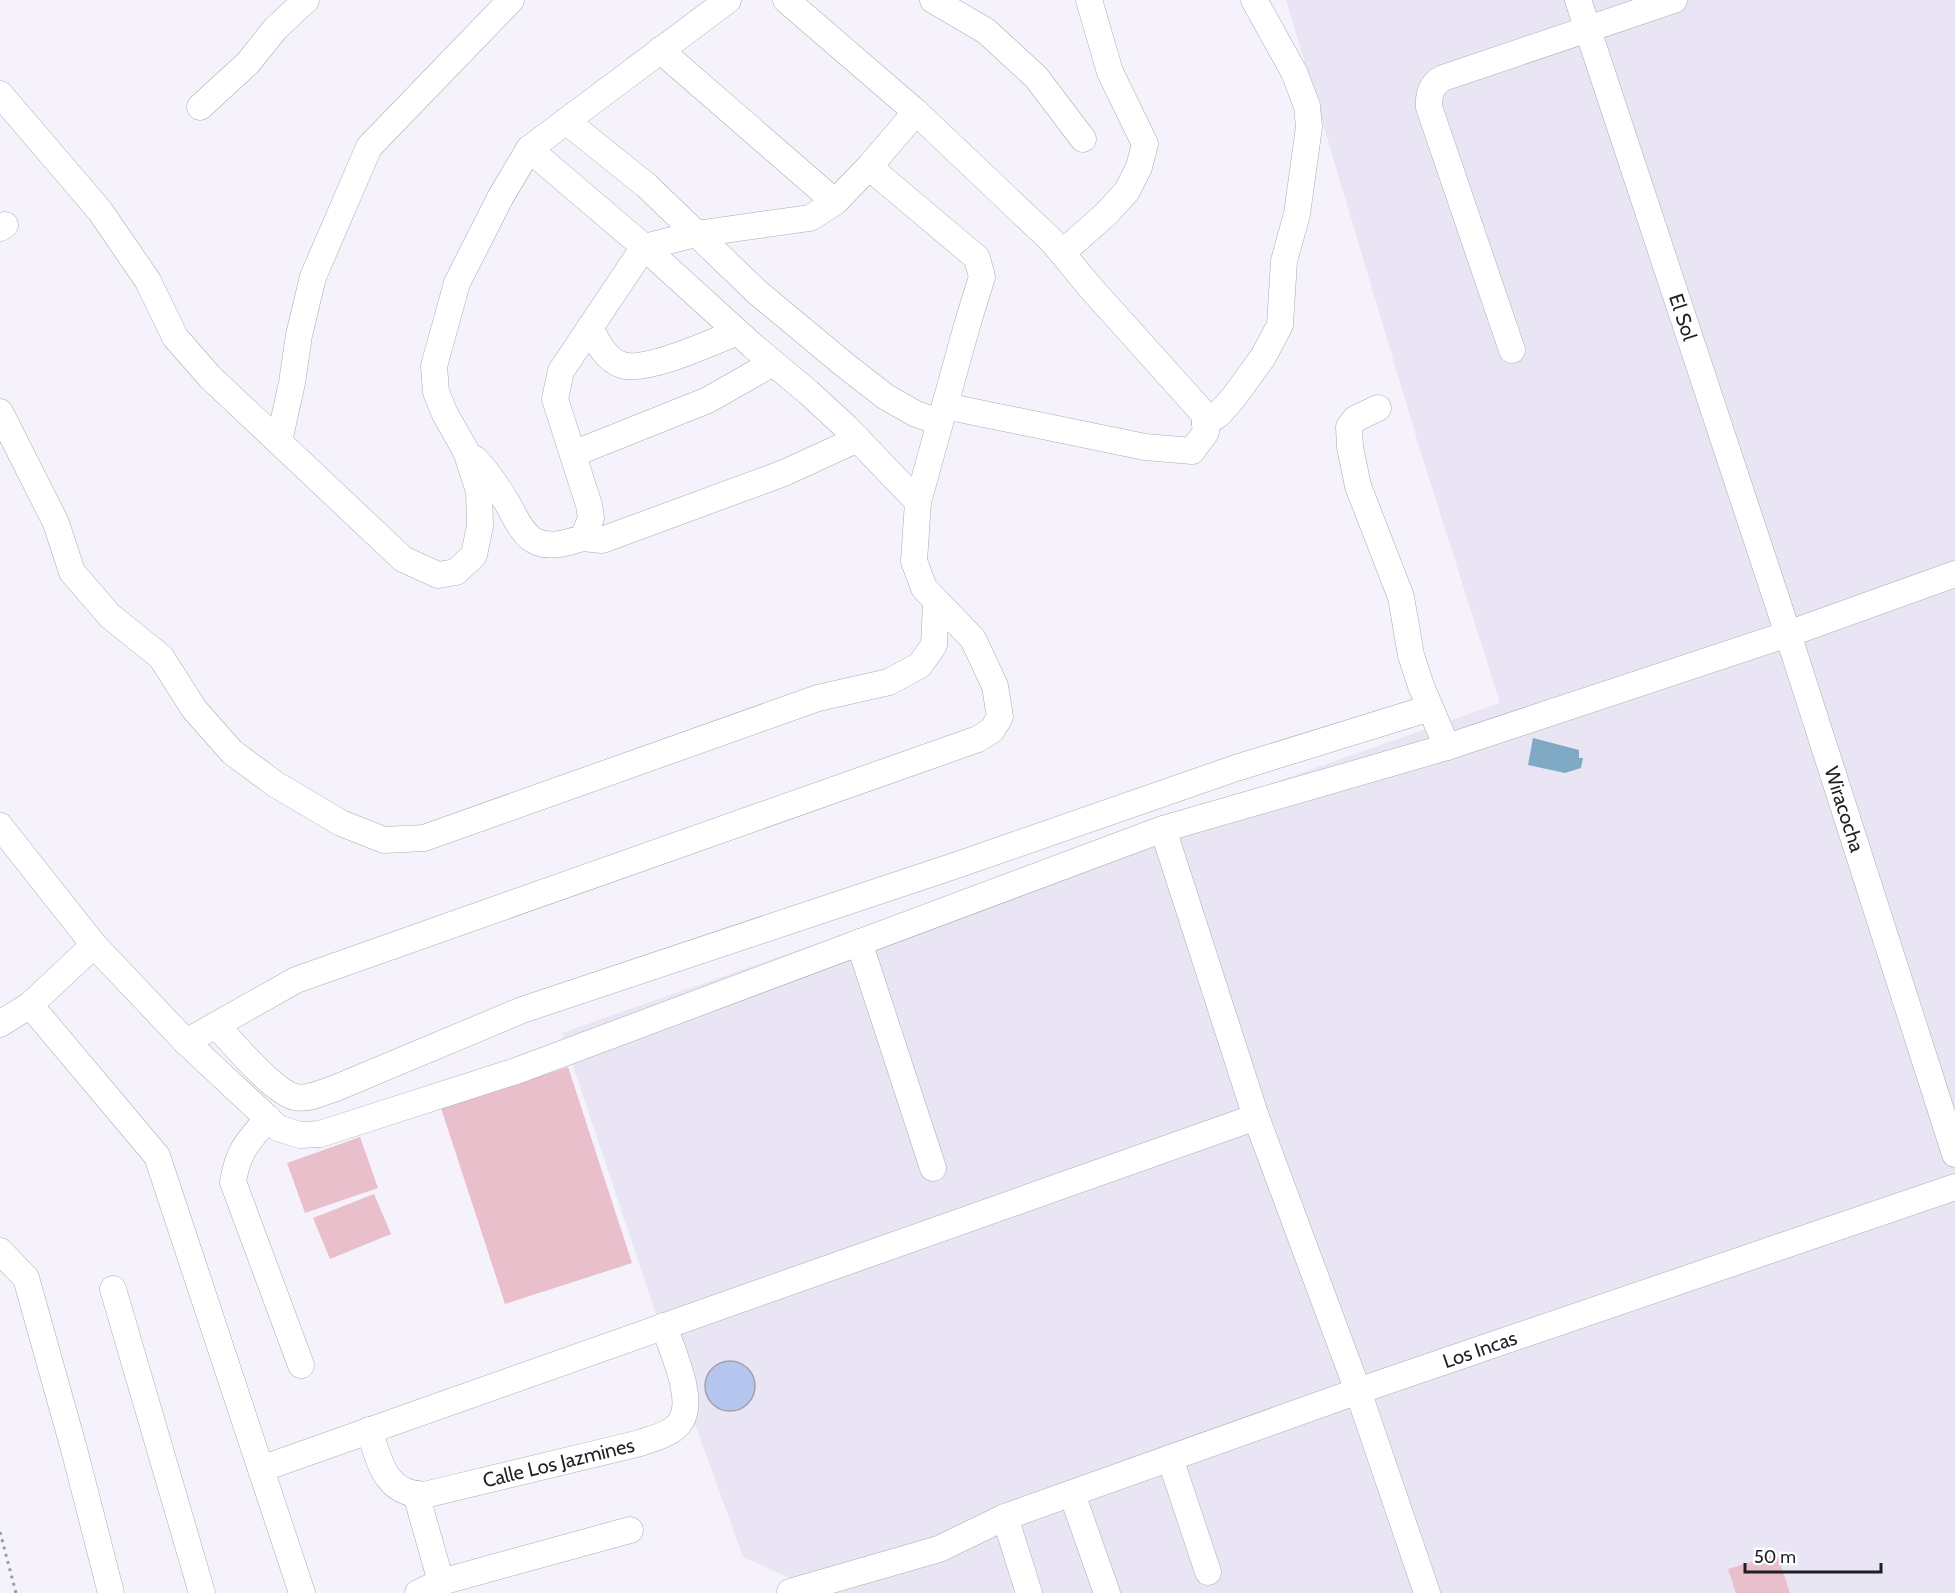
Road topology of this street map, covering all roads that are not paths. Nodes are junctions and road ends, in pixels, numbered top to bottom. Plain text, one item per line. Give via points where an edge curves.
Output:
1 (306, 0) edge
2 (511, 0) edge
3 (728, 0) edge
4 (786, 0) edge
5 (933, 0) edge
6 (1089, 0) edge
7 (1254, 0) edge
8 (1578, 0) edge
9 (1674, 0) edge
10 (1588, 30) junction
11 (660, 50) junction
12 (0, 94) edge
13 (200, 107) dead end
14 (916, 112) junction
15 (566, 120) junction
16 (1083, 139) dead end
17 (529, 149) junction
18 (869, 166) junction
19 (835, 202) junction
20 (696, 234) junction
21 (644, 247) junction
22 (1062, 253) junction
23 (590, 327) junction
24 (737, 332) junction
25 (1512, 350) dead end
26 (773, 363) junction
27 (1378, 408) dead end
28 (0, 412) edge
29 (942, 414) junction
30 (1205, 423) junction
31 (858, 439) junction
32 (279, 441) junction
33 (466, 451) junction
34 (573, 454) junction
35 (918, 502) junction
36 (583, 538) junction
37 (1955, 574) edge
38 (936, 603) junction
39 (1788, 633) junction
40 (1430, 708) junction
41 (1447, 747) junction
42 (0, 826) edge
43 (1163, 829) junction
44 (859, 942) junction
45 (94, 945) junction
46 (30, 1005) junction
47 (0, 1024) edge
48 (216, 1025) junction
49 (186, 1042) junction
50 (1256, 1117) junction
51 (268, 1118) junction
52 (1955, 1154) edge
53 (933, 1168) dead end
54 (1955, 1187) edge
55 (0, 1251) edge
56 (113, 1289) dead end
57 (664, 1326) junction
58 (301, 1365) dead end
59 (1358, 1391) junction
60 (369, 1430) junction
61 (1170, 1458) junction
62 (261, 1469) junction
63 (416, 1494) junction
64 (1072, 1494) junction
65 (1005, 1517) junction
66 (630, 1530) dead end
67 (1208, 1572) dead end
68 (441, 1582) junction
69 (790, 1592) edge
70 (111, 1593) edge
71 (202, 1593) edge
72 (302, 1593) edge
73 (418, 1593) edge
74 (1029, 1593) edge
75 (1107, 1593) edge
76 (1427, 1593) edge

1 - 13 street via 275,29 248,63
2 - 32 street via 369,147 313,278
3 - 11 street
4 - 14 street
5 - 16 street via 986,32 1036,77
6 - 22 street via 1110,72 1145,144 1127,191
7 - 30 street via 1294,72 1307,106 1309,127 1297,214 1284,261 1280,325 1263,357 1233,397
8 - 10 street, El Sol
9 - 10 street
10 - 25 street via 1443,78 1430,94 1429,107
10 - 39 street, El Sol
11 - 15 street
11 - 19 street
12 - 32 street via 100,211 148,281 175,337 210,377
14 - 18 street
14 - 22 street
15 - 17 street
15 - 20 street via 647,186
17 - 21 street
17 - 33 street via 457,283 434,366 436,392
18 - 19 street
18 - 29 street via 977,258 982,277
19 - 20 street via 810,218
20 - 21 street
20 - 29 street via 757,292 886,397 916,414
21 - 23 street
21 - 24 street
22 - 30 street via 1204,414
23 - 24 street via 601,349 620,365 635,368
23 - 34 street via 561,371 555,399
24 - 26 street
26 - 31 street
26 - 34 street via 708,400
27 - 40 street via 1355,419 1349,427 1350,447 1358,486 1401,597 1411,655
28 - 38 street via 56,523 72,572 110,616 161,657 194,709 232,752 275,784 341,823 384,840 424,838 818,698 889,682 920,665 934,645
29 - 30 street via 1192,451 1206,432
29 - 35 street
31 - 35 street
31 - 36 street via 784,473 602,540
32 - 33 street via 403,559 438,575 456,572 474,555 480,526 479,491
33 - 36 street via 483,467 525,533 536,542 559,544
34 - 36 street via 590,511
35 - 38 street via 915,561 924,588
37 - 39 street
38 - 48 street via 973,639 995,686 1000,717 992,730 978,739 296,980
39 - 41 street
39 - 52 street, Wiracocha
40 - 41 street
40 - 48 street via 1236,768 533,1006 307,1097 295,1097 280,1090
41 - 43 street
42 - 45 street
43 - 44 street
43 - 50 street
44 - 51 street via 516,1071 320,1134 300,1136 278,1128
44 - 53 street
45 - 46 street
45 - 49 street
46 - 47 street
46 - 62 street via 157,1156
48 - 49 street
49 - 51 street
50 - 57 street
50 - 59 street
51 - 58 street via 237,1160 233,1182
54 - 59 street, Los Incas
55 - 70 street via 26,1278
56 - 71 street
57 - 60 street
57 - 63 street, Calle Los Jazmines via 685,1391 686,1409 680,1423 663,1435
59 - 61 street, Los Incas
59 - 76 street
60 - 62 street
60 - 63 street via 384,1474 401,1489
61 - 64 street, Los Incas
61 - 67 street
62 - 72 street
63 - 68 street
64 - 65 street, Los Incas
64 - 75 street
65 - 69 street, Los Incas via 939,1549
65 - 74 street
66 - 68 street
68 - 73 street

